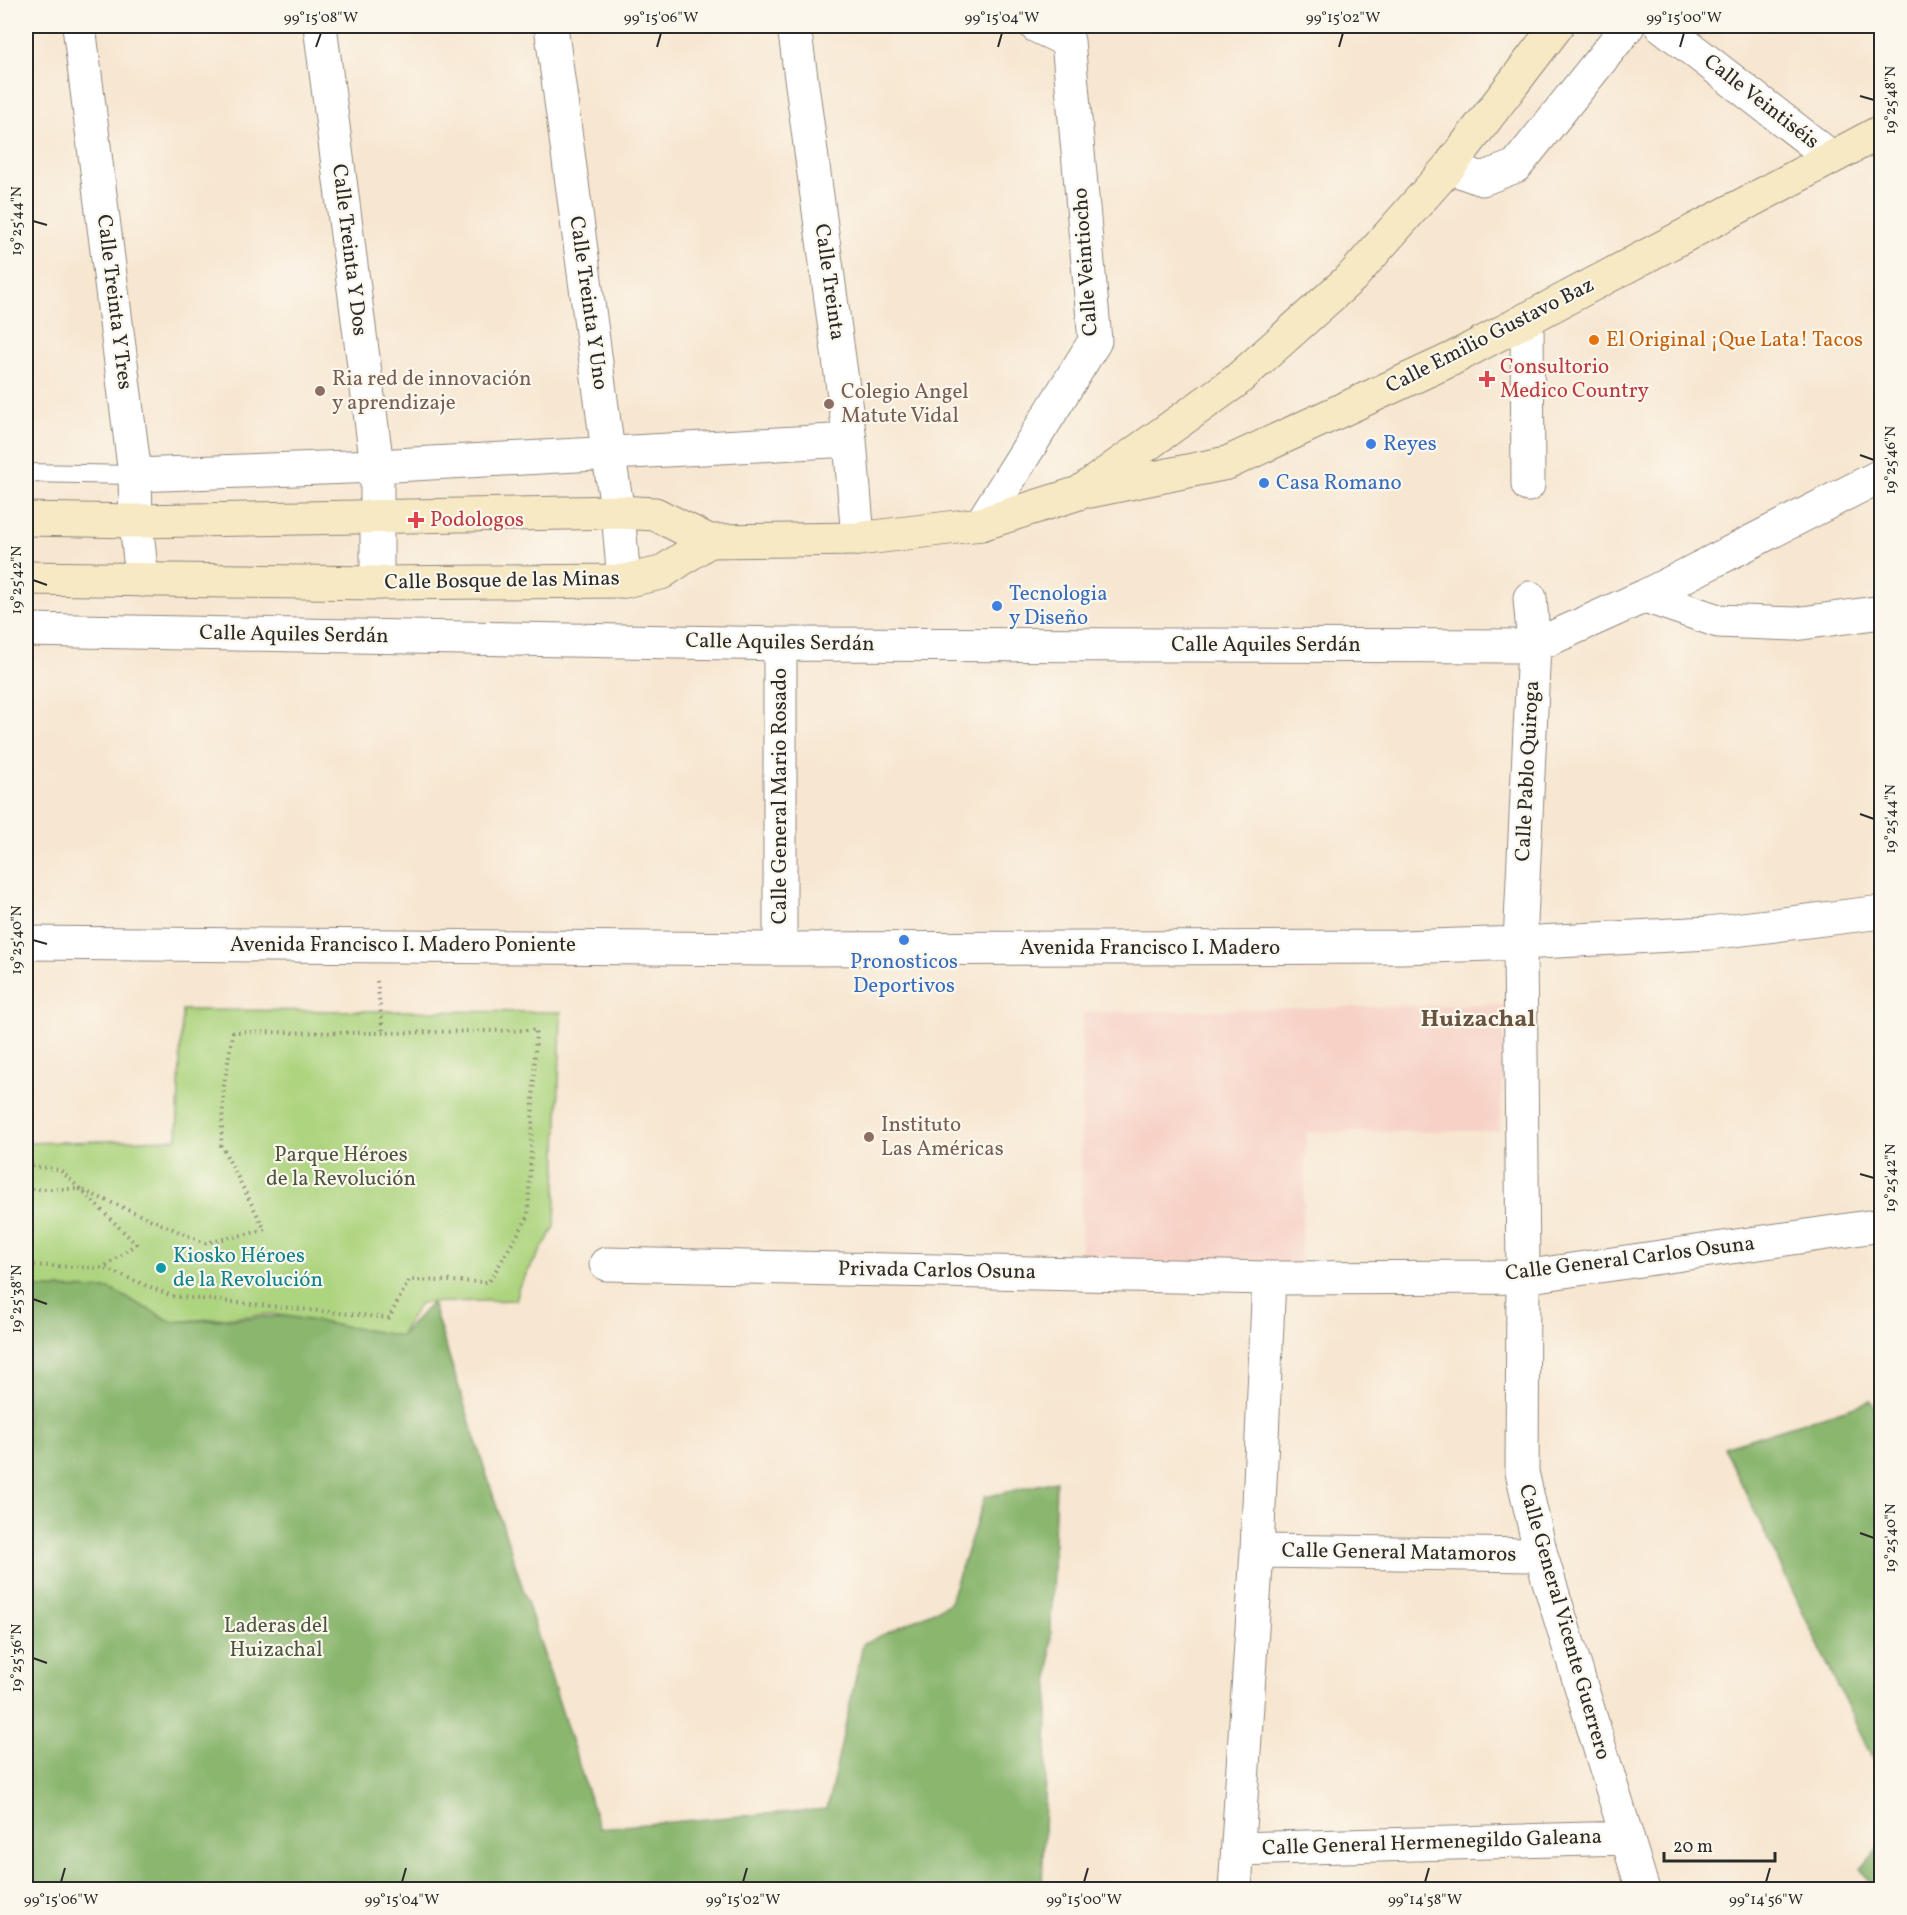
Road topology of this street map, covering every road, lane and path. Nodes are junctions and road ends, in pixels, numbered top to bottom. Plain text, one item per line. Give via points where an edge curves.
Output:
1 (79, 26) edge
2 (320, 26) edge
3 (551, 26) edge
4 (794, 26) edge
5 (1036, 26) edge
6 (1557, 26) edge
7 (1628, 26) edge
8 (1662, 26) edge
9 (1073, 33) edge
10 (1881, 131) edge
11 (1831, 157) junction
12 (1449, 167) junction
13 (1527, 319) junction
14 (850, 440) junction
15 (608, 452) junction
16 (377, 466) junction
17 (26, 473) edge
18 (135, 475) junction
19 (1881, 476) edge
20 (1528, 485) dead end
21 (1079, 493) junction
22 (618, 512) junction
23 (378, 518) junction
24 (26, 519) edge
25 (136, 521) junction
26 (981, 524) junction
27 (858, 539) junction
28 (709, 541) junction
29 (26, 578) edge
30 (142, 580) junction
31 (624, 581) junction
32 (376, 583) junction
33 (1645, 596) junction
34 (1530, 598) dead end
35 (1881, 612) edge
36 (26, 630) edge
37 (780, 644) junction
38 (1534, 646) junction
39 (1881, 912) edge
40 (26, 943) edge
41 (1520, 943) junction
42 (373, 945) junction
43 (780, 949) junction
44 (383, 1033) junction
45 (26, 1165) edge
46 (26, 1189) edge
47 (80, 1189) junction
48 (1881, 1225) edge
49 (606, 1264) dead end
50 (26, 1265) edge
51 (104, 1268) junction
52 (1523, 1277) junction
53 (1269, 1278) junction
54 (1257, 1551) junction
55 (1541, 1555) junction
56 (1626, 1838) junction
57 (1239, 1849) junction
58 (1235, 1890) edge
59 (1643, 1890) edge

1 - 18 street, Calle Treinta Y Tres
2 - 16 street, Calle Treinta Y Dos
3 - 15 street, Calle Treinta Y Uno
4 - 14 street, Calle Treinta
5 - 9 street, Calle Veintiocho
6 - 12 main road
7 - 12 street via 1516,166 1482,179
8 - 11 street, Calle Veintiséis
9 - 26 street, Calle Veintiocho via 1095,341
10 - 11 main road, Calle Emilio Gustavo Baz
11 - 13 main road, Calle Emilio Gustavo Baz
12 - 21 main road via 1352,277 1236,381
13 - 20 street
13 - 21 main road, Calle Emilio Gustavo Baz via 1450,360 1227,463
14 - 15 street
14 - 27 street, Calle Treinta
15 - 16 street
15 - 22 street, Calle Treinta Y Uno
16 - 18 street
16 - 23 street, Calle Treinta Y Dos
17 - 18 lane
18 - 25 street, Calle Treinta Y Tres
19 - 33 street
21 - 26 main road
22 - 23 main road
22 - 28 main road via 655,514
22 - 31 street, Calle Treinta Y Uno
23 - 25 main road
23 - 32 street, Calle Treinta Y Dos
24 - 25 main road
25 - 30 street, Calle Treinta Y Tres
26 - 27 main road
27 - 28 main road
28 - 31 main road, Calle Bosque de las Minas via 661,573
29 - 30 main road, Calle Bosque de las Minas
30 - 32 main road, Calle Bosque de las Minas
31 - 32 main road, Calle Bosque de las Minas
33 - 35 street via 1718,621 1795,624
33 - 38 street
34 - 38 street, Calle Pablo Quiroga
36 - 37 street, Calle Aquiles Serdán
37 - 38 street, Calle Aquiles Serdán
37 - 43 street, Calle General Mario Rosado
38 - 41 street, Calle Pablo Quiroga
39 - 41 street, Avenida Francisco I. Madero via 1709,933
40 - 42 street, Avenida Francisco I. Madero Poniente
41 - 43 street, Avenida Francisco I. Madero via 1401,947
41 - 52 street, Calle Pablo Quiroga
42 - 43 street, Avenida Francisco I. Madero Poniente
42 - 44 path
44 - 47 path via 233,1032 224,1085 221,1145 266,1230 206,1243
44 - 51 path via 536,1030 528,1217 489,1282 409,1280 389,1318 172,1296
45 - 47 path via 60,1170
46 - 47 path
47 - 51 path via 136,1244
48 - 52 street, Calle General Carlos Osuna
49 - 53 street, Privada Carlos Osuna
50 - 51 path
52 - 53 street, Calle General Carlos Osuna
52 - 55 street, Calle General Vicente Guerrero via 1522,1472
53 - 54 street
54 - 55 street, Calle General Matamoros
54 - 57 street
55 - 56 street, Calle General Vicente Guerrero
56 - 57 street, Calle General Hermenegildo Galeana
56 - 59 street, Calle General Vicente Guerrero
57 - 58 street

